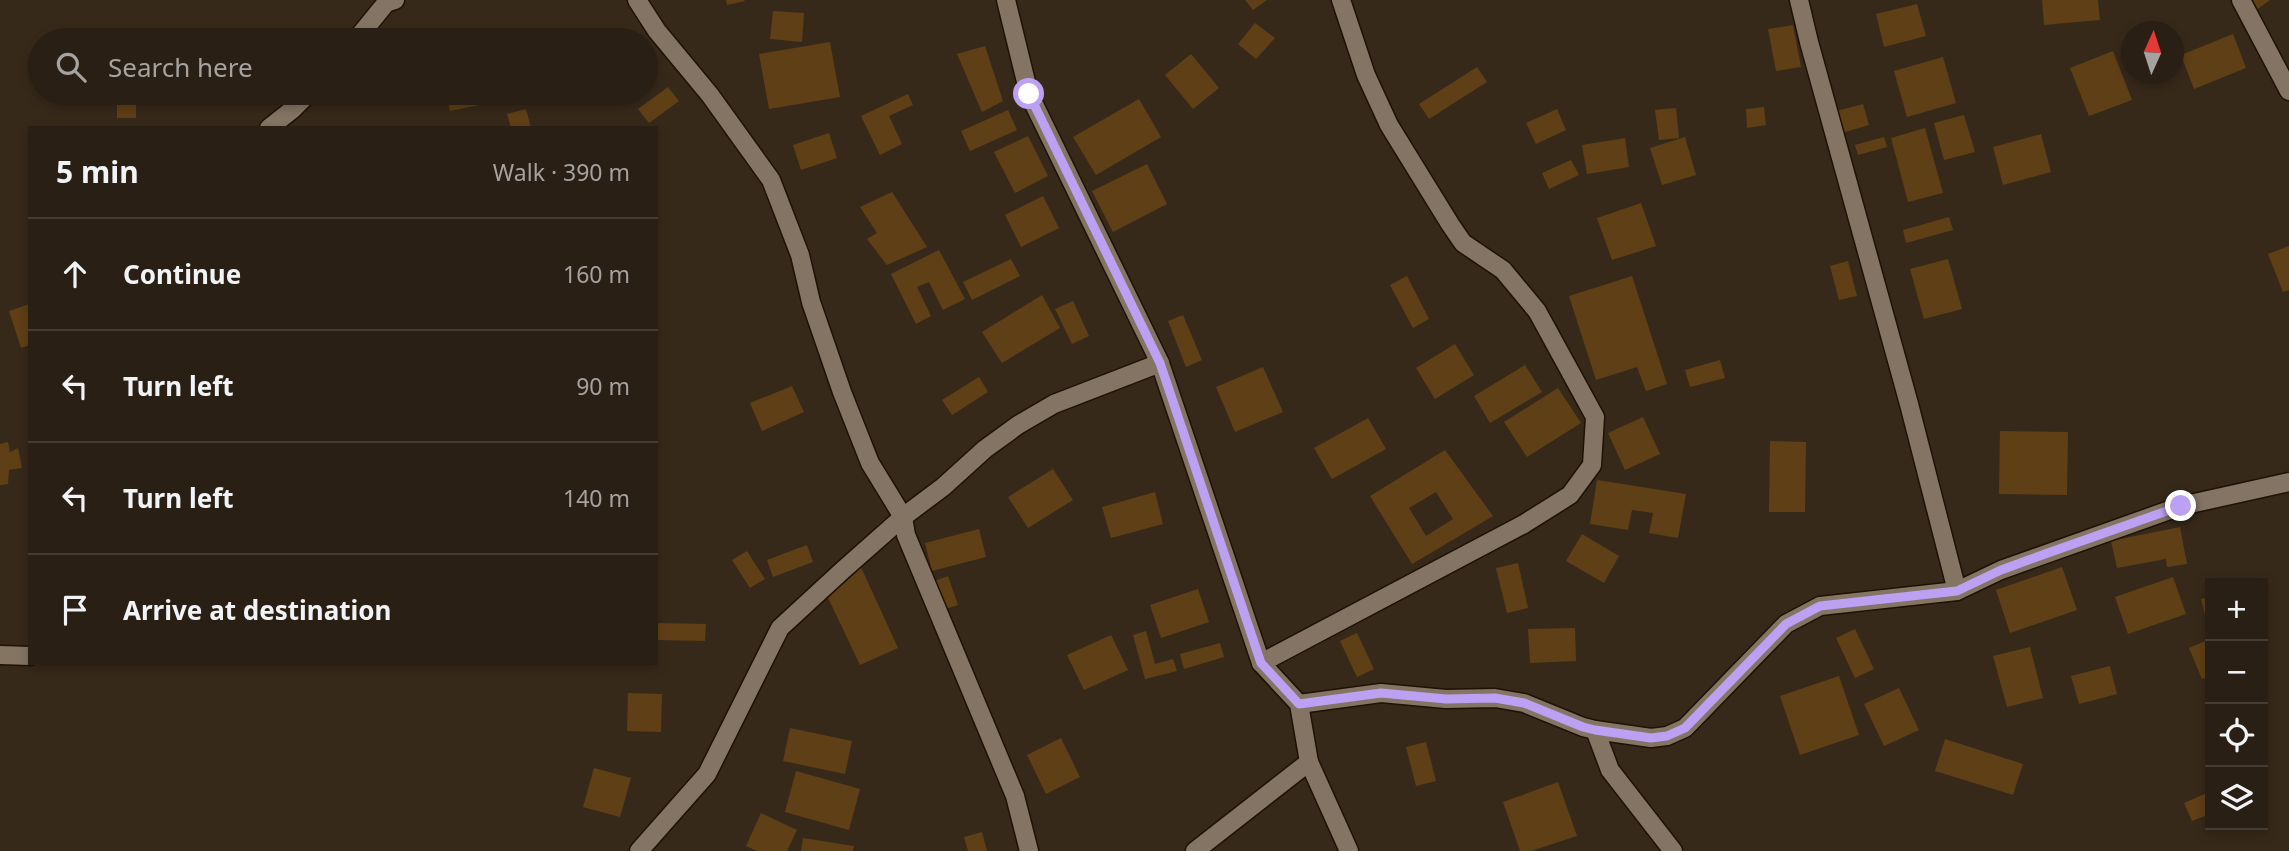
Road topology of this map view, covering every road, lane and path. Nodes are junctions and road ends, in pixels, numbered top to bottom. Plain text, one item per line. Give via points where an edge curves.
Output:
1 (395, 0) edge
2 (638, 0) edge
3 (1006, 0) edge
4 (1341, 0) edge
5 (1800, 0) edge
6 (2241, 0) edge
7 (366, 28) edge
8 (655, 28) edge
9 (658, 32) edge
10 (2289, 91) edge
11 (297, 105) edge
12 (272, 126) edge
13 (1160, 363) junction
14 (2289, 482) edge
15 (903, 517) junction
16 (1957, 591) junction
17 (0, 656) edge
18 (28, 656) edge
19 (1261, 663) junction
20 (1299, 704) junction
21 (1595, 730) junction
22 (1308, 762) junction
23 (639, 851) edge
24 (1029, 851) edge
25 (1195, 851) edge
26 (1349, 851) edge
27 (1673, 851) edge

1 - 7 street via 386,3
2 - 8 street
3 - 13 street via 1029,94
4 - 19 street via 1366,75 1389,125 1463,243 1503,270 1537,311 1595,417 1592,465 1570,495 1524,524
5 - 16 street
6 - 10 street
9 - 15 street via 771,180 870,463
11 - 12 street
13 - 15 street via 1054,404 1018,425
13 - 19 street
14 - 16 street via 2181,506 2001,570
15 - 23 street via 780,628 707,774
15 - 24 street via 906,535 1015,796
16 - 21 street via 1820,606 1786,624 1682,729 1651,738
17 - 18 street
19 - 20 street
20 - 21 street via 1381,693 1495,698 1524,703
20 - 22 street
21 - 27 street via 1610,771
22 - 25 street
22 - 26 street

